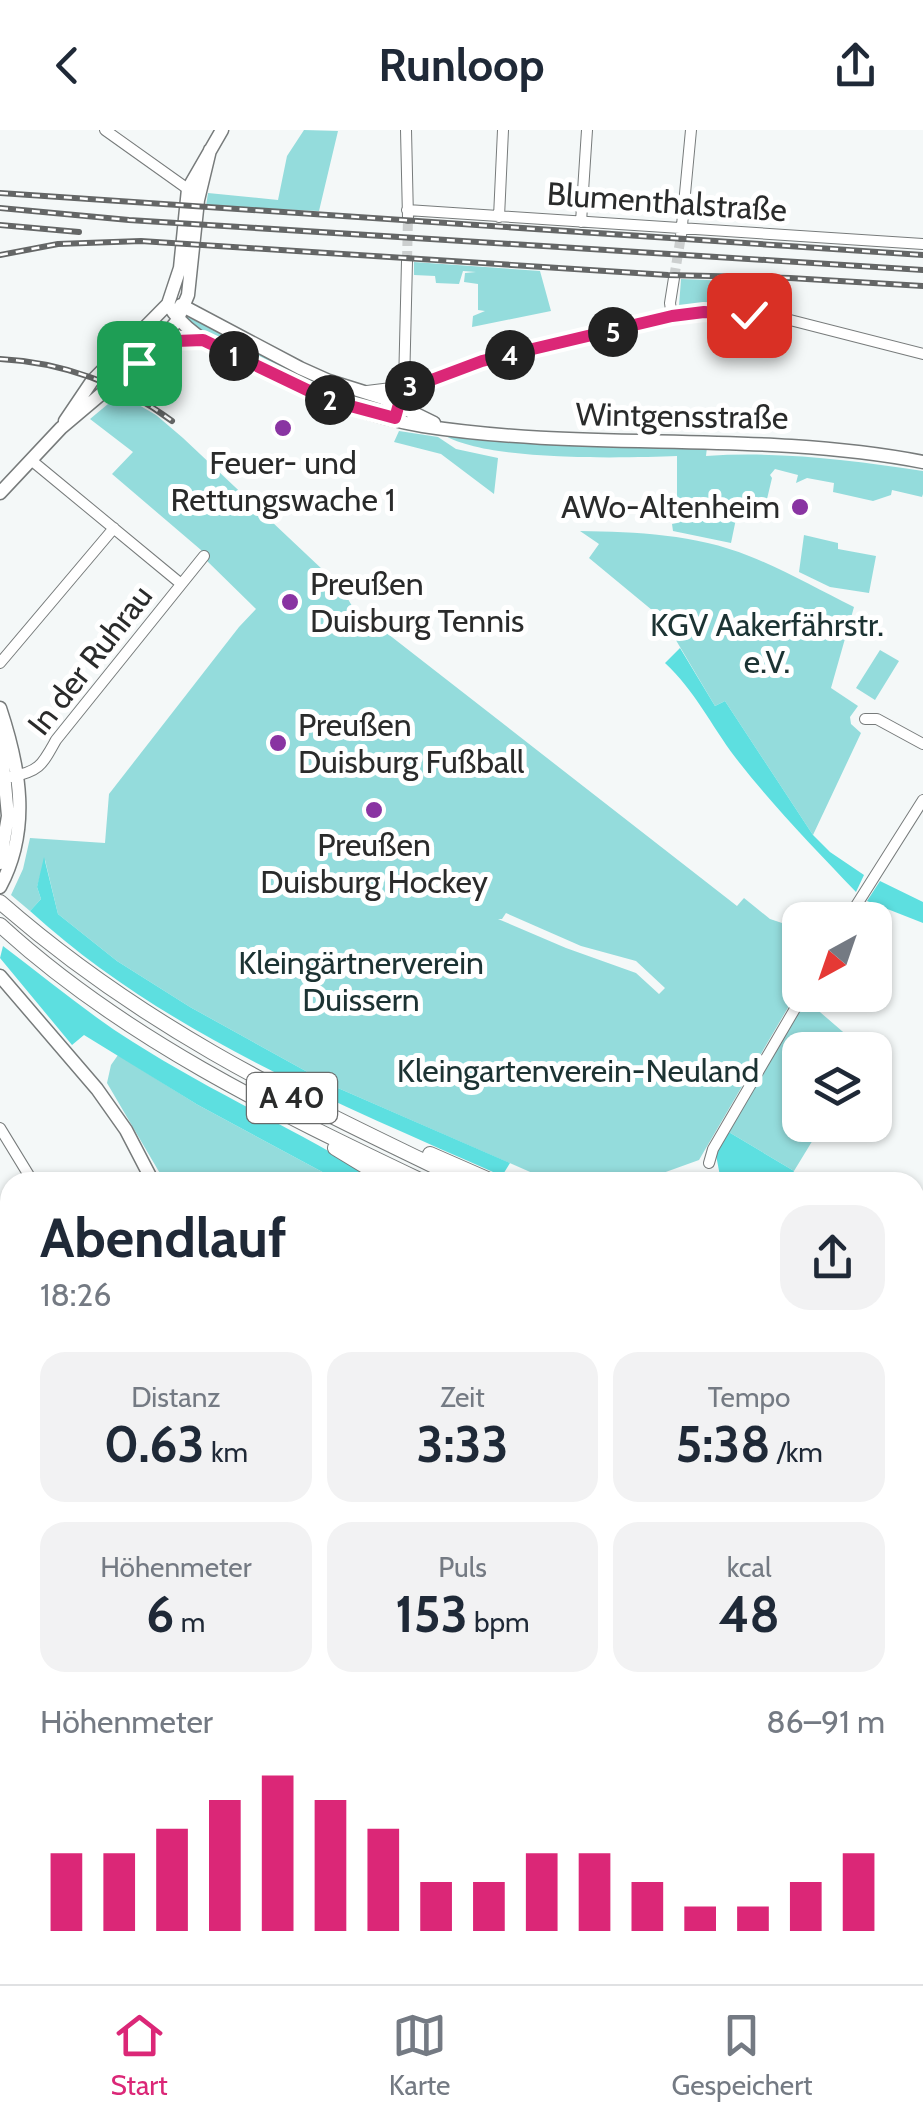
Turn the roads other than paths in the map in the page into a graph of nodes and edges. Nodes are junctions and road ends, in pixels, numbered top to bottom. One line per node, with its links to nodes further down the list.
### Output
1 (105, 130): 9 (street)
2 (222, 130): 7 (main road)
3 (406, 130): 11 (street, Blumenthalstraße)
4 (504, 130): 11 (street)
5 (587, 130): 12 (street)
6 (691, 130): 13 (street)
7 (210, 150): 8 (main road); 9 (main road)
8 (202, 183): 9 (street); 10 (main road)
9 (188, 189): 10 (street); 17 (main road)
10 (198, 200): 18 (main road)
11 (499, 216): 12 (street, Blumenthalstraße)
12 (580, 222): 13 (street, Blumenthalstraße)
13 (682, 232): 14 (street, Blumenthalstraße)
14 (923, 244)
15 (407, 261): 24 (street)
16 (674, 278): 19 (street)
17 (168, 304): 18 (main road, Wintgensstraße); 20 (main road, Wintgensstraße); 27 (main road)
18 (186, 306): 20 (main road); 25 (main road, Wintgensstraße)
19 (672, 316): 23 (street); 24 (street)
20 (177, 320): 21 (main road, Wintgensstraße); 22 (main road)
21 (203, 340): 22 (main road); 26 (main road, Wintgensstraße)
22 (151, 352): 27 (main road)
23 (923, 354)
24 (404, 386): 25 (street); 26 (street)
25 (366, 392): 26 (main road, Wintgensstraße)
26 (397, 412): 29 (main road, Wintgensstraße)
27 (61, 428): 28 (main road)
28 (32, 460): 30 (main road); 31 (street)
29 (923, 462)
30 (0, 494)
31 (114, 528): 33 (street); 34 (street)
32 (204, 556): 33 (street, In der Ruhrau)
33 (180, 583): 38 (street, In der Ruhrau)
34 (0, 663)
35 (0, 708): 38 (main road)
36 (865, 718): 37 (street)
37 (923, 744)
38 (12, 777): 40 (main road); 41 (main road)
39 (923, 800): 43 (street)
40 (0, 863)
41 (0, 887)
42 (0, 902): 51 (highway, A 40)
43 (860, 902)
44 (0, 925): 49 (highway, A 40)
45 (0, 976): 48 (main road)
46 (0, 989): 48 (main road)
47 (793, 1012): 52 (street)
48 (44, 1029): 54 (main road)
49 (306, 1126): 55 (highway); 56 (highway, A 40)
50 (0, 1128): 53 (street)
51 (392, 1146): 57 (highway, A 40); 58 (highway)
52 (709, 1163)
53 (27, 1172)
54 (148, 1172)
55 (375, 1172)
56 (403, 1172)
57 (446, 1172)
58 (471, 1172)

